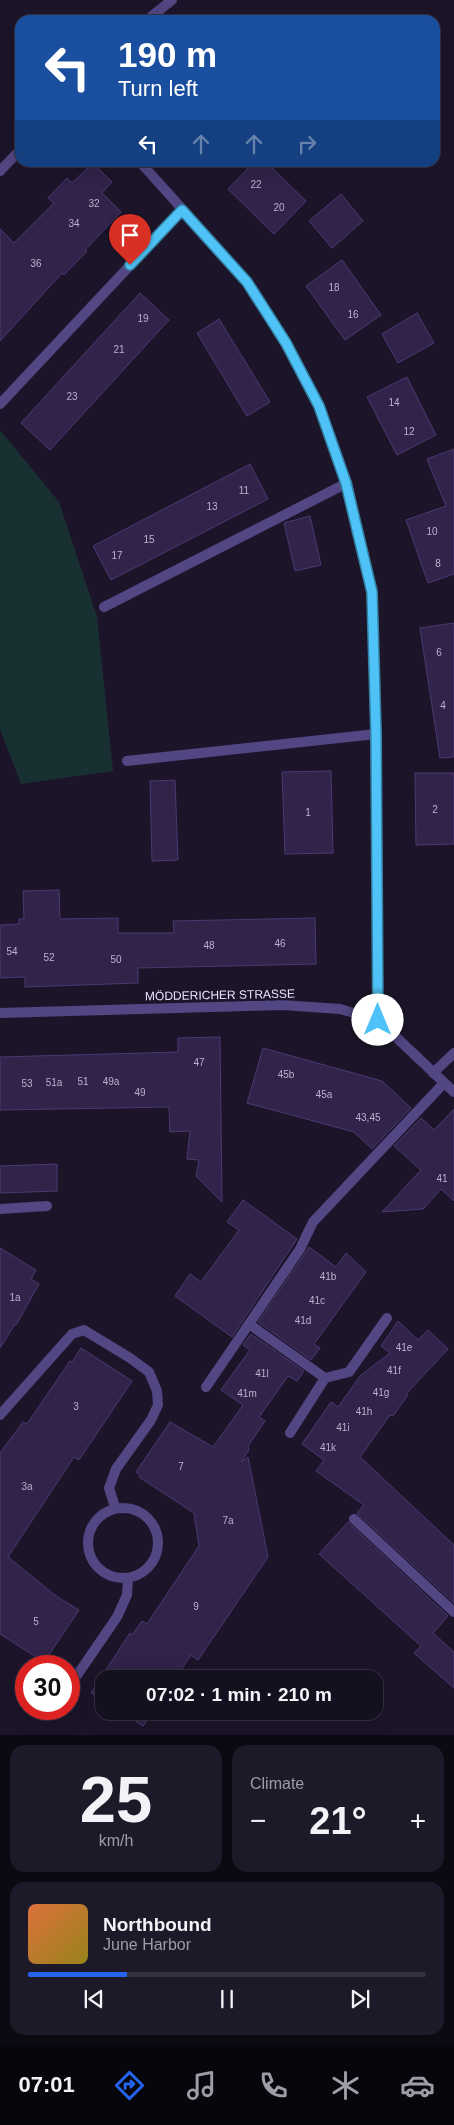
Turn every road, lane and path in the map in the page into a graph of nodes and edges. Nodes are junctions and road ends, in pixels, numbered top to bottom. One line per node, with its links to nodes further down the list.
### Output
1 (172, 0): 2 (street)
2 (153, 15)
3 (15, 155): 5 (street)
4 (144, 167): 6 (street)
5 (0, 171)
6 (182, 210): 7 (street); 8 (street)
7 (0, 404)
8 (346, 483): 9 (street); 10 (street)
9 (104, 607)
10 (376, 734): 11 (street); 13 (street)
11 (127, 761)
12 (0, 1013): 13 (street, MÖDDERICHER STRASSE)
13 (378, 1020): 15 (street, MÖDDERICHER STRASSE)
14 (454, 1053): 15 (street)
15 (433, 1073): 16 (street, MÖDDERICHER STRASSE)
16 (444, 1083): 17 (street, MÖDDERICHER STRASSE); 21 (street)
17 (454, 1092)
18 (47, 1206): 19 (street)
19 (0, 1209)
20 (387, 1318): 22 (street)
21 (249, 1324): 22 (street); 23 (street)
22 (325, 1378): 25 (street)
23 (206, 1387)
24 (0, 1415): 26 (street)
25 (290, 1433)
26 (115, 1507): 28 (street); 28 (street)
27 (354, 1519): 29 (street)
28 (128, 1578): 30 (street)
29 (454, 1612)
30 (80, 1671)

